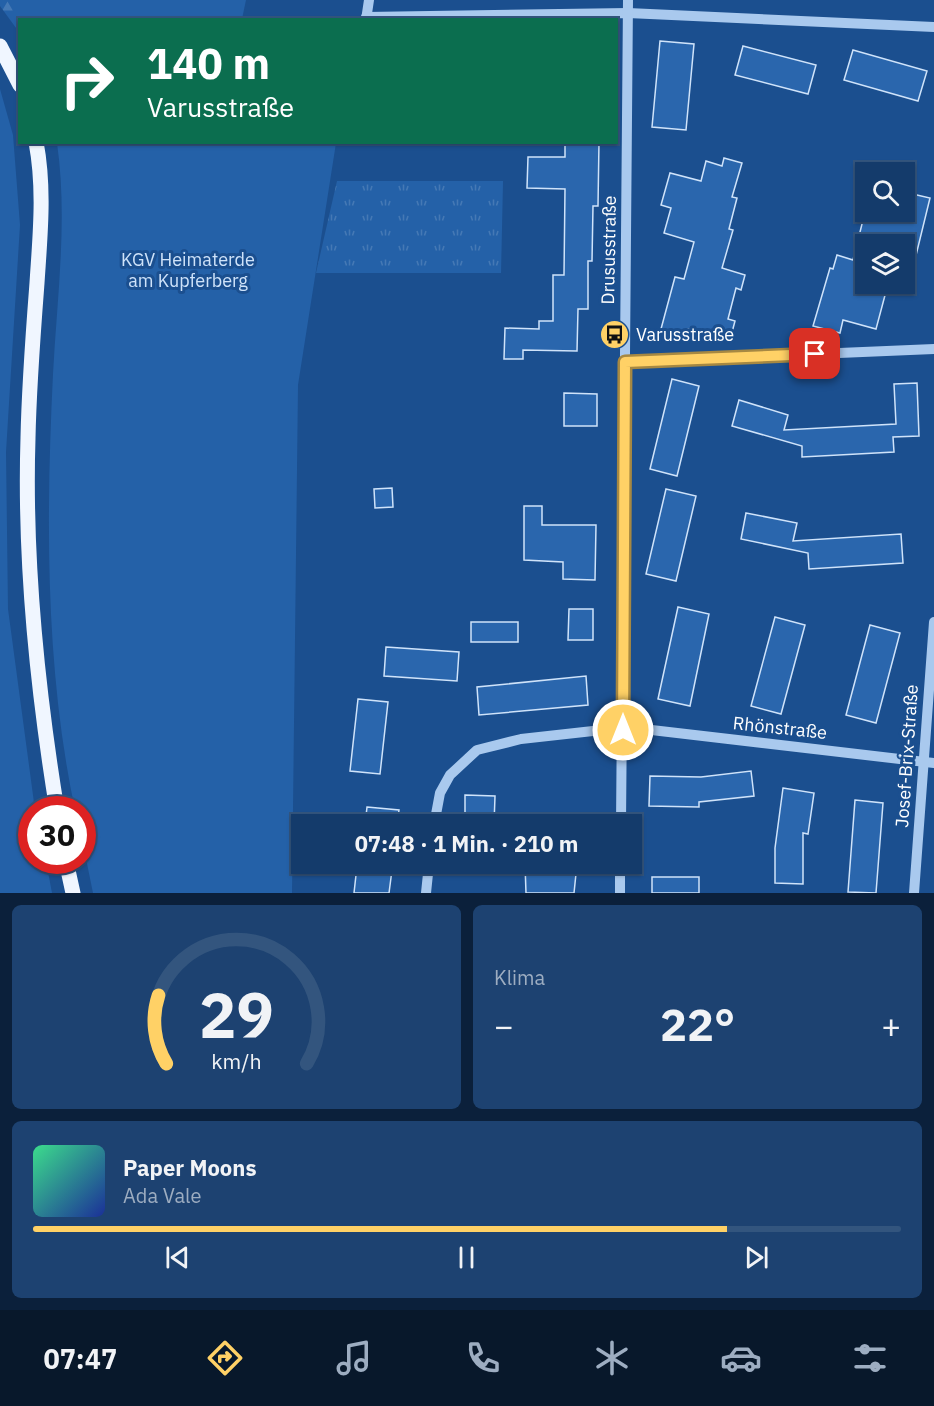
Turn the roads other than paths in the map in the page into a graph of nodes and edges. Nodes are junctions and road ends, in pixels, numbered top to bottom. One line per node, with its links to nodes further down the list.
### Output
1 (369, 0): 4 (street)
2 (628, 0): 3 (street, Drususstraße)
3 (628, 14): 4 (street); 5 (street); 10 (street, Drususstraße)
4 (366, 18)
5 (934, 27)
6 (0, 46): 7 (main road)
7 (18, 81)
8 (36, 144): 14 (main road)
9 (934, 349): 10 (street)
10 (625, 362): 12 (street, Drususstraße)
11 (934, 622): 13 (street, Josef-Brix-Straße)
12 (623, 730): 13 (street, Rhönstraße); 15 (street, Rhönstraße); 16 (street, Drususstraße)
13 (928, 763): 23 (street, Josef-Brix-Straße)
14 (55, 796)
15 (436, 814)
16 (621, 814)
17 (69, 874): 20 (main road)
18 (428, 874): 21 (street)
19 (620, 874): 22 (street)
20 (73, 893)
21 (426, 893)
22 (620, 893)
23 (914, 893)

